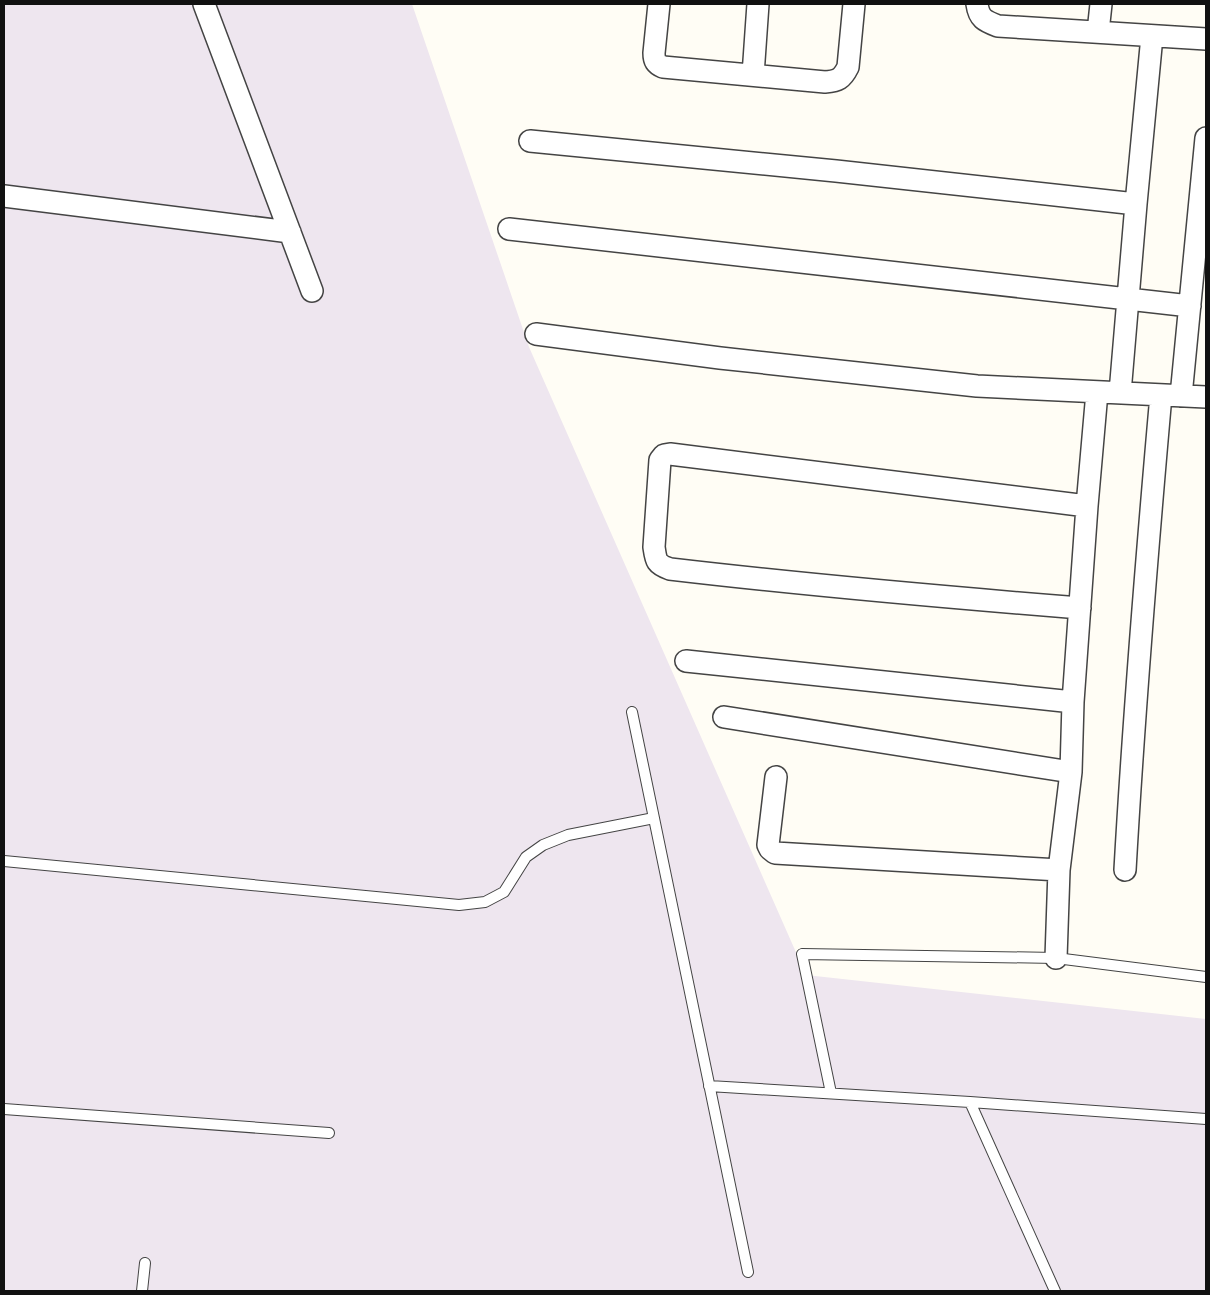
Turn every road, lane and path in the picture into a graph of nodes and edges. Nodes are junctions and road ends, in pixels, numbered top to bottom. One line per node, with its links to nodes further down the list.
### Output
1 (204, 4): 16 (street)
2 (659, 4): 10 (street)
3 (758, 4): 10 (street)
4 (854, 4): 10 (street)
5 (977, 4): 7 (street)
6 (1101, 4): 7 (street)
7 (1098, 32): 8 (street)
8 (1152, 36): 9 (street); 14 (street)
9 (1206, 39)
10 (753, 75)
11 (1206, 138): 19 (street)
12 (530, 141): 14 (street)
13 (4, 196): 16 (street)
14 (1136, 204): 18 (street)
15 (509, 229): 18 (street)
16 (290, 232): 17 (street)
17 (312, 291)
18 (1128, 300): 19 (street); 22 (street)
19 (1190, 306): 23 (street)
20 (536, 334): 21 (street)
21 (1097, 392): 22 (street); 25 (street)
22 (1120, 393): 23 (street)
23 (1171, 395): 24 (street); 36 (street)
24 (1206, 398)
25 (1087, 506): 26 (street); 26 (street)
26 (1080, 608): 28 (street)
27 (686, 661): 28 (street)
28 (1073, 702): 31 (street)
29 (632, 712): 33 (lane)
30 (724, 717): 31 (street)
31 (1071, 772): 35 (street)
32 (776, 777): 35 (street)
33 (654, 818): 34 (lane); 39 (lane)
34 (4, 861)
35 (1060, 870): 37 (street)
36 (1125, 870)
37 (1056, 958): 38 (lane); 40 (lane)
38 (1206, 977)
39 (709, 1086): 40 (lane); 46 (lane)
40 (832, 1093): 41 (lane)
41 (970, 1102): 43 (lane); 48 (lane)
42 (4, 1109): 44 (lane)
43 (1206, 1119)
44 (329, 1133)
45 (145, 1263): 47 (lane)
46 (748, 1272)
47 (142, 1291)
48 (1055, 1291)

